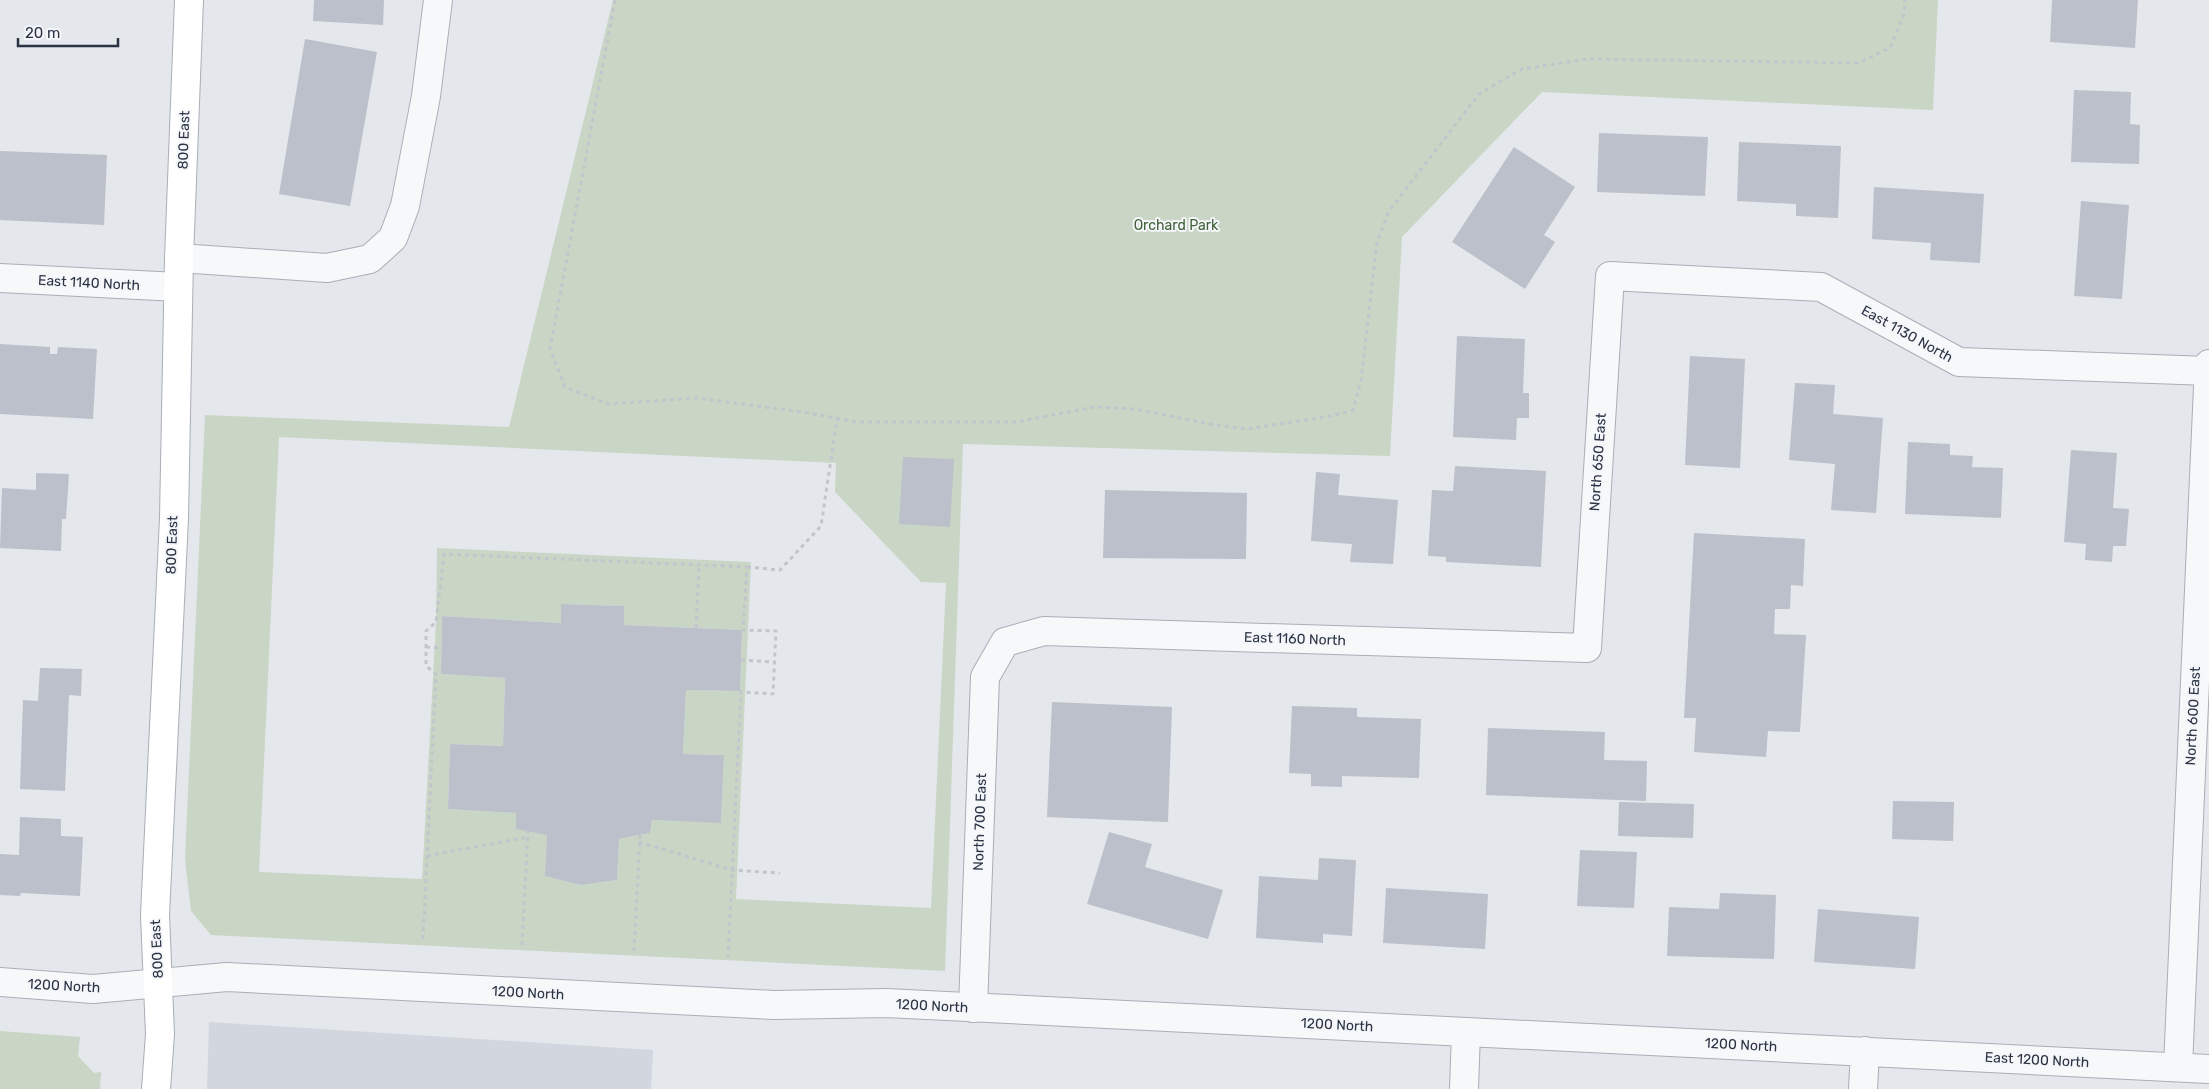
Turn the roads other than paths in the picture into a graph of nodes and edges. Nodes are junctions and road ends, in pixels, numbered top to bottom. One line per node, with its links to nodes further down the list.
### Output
1 (189, 0): 3 (main road, 800 East)
2 (438, 0): 3 (street)
3 (179, 258): 6 (main road, 800 East)
4 (1610, 276): 8 (street, East 1130 North); 10 (street, North 650 East)
5 (0, 278): 6 (street, East 1140 North)
6 (178, 287): 12 (main road, 800 East)
7 (2209, 364): 8 (street, North 600 East)
8 (2209, 371): 16 (street, North 600 East)
9 (1005, 642): 10 (street, East 1160 North); 13 (street, North 700 East)
10 (1587, 648)
11 (0, 982): 12 (street, 1200 North)
12 (159, 984): 13 (street, 1200 North); 18 (main road, 800 East)
13 (973, 1008): 14 (street, 1200 North)
14 (1466, 1032): 15 (street, 1200 North); 19 (street)
15 (1865, 1051): 16 (street, East 1200 North); 20 (street)
16 (2178, 1067): 17 (street, East 1200 North)
17 (2209, 1069)
18 (156, 1089)
19 (1464, 1089)
20 (1863, 1089)

